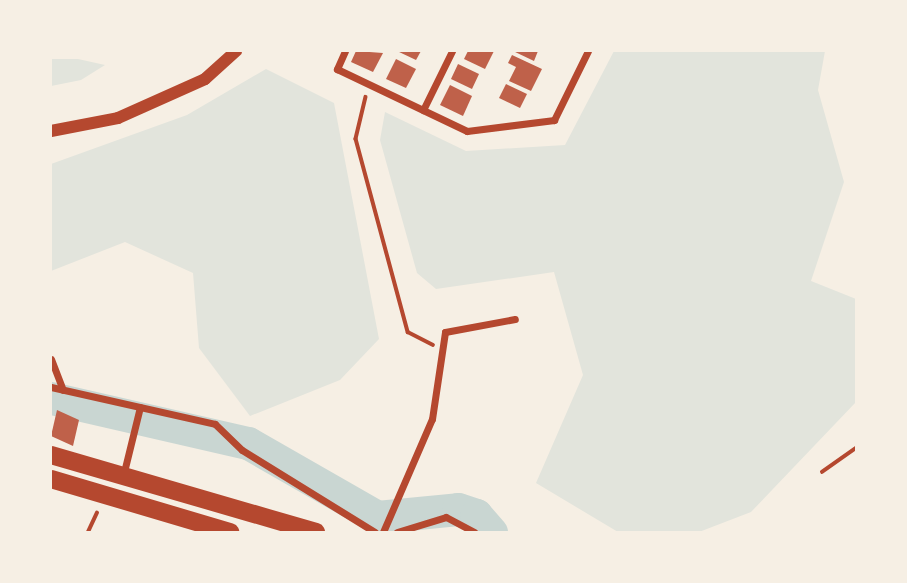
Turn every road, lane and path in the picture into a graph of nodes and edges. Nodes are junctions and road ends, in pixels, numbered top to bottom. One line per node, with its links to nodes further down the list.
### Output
1 (236, 51): 7 (street)
2 (345, 51): 5 (street)
3 (452, 51): 6 (street)
4 (588, 51): 6 (street)
5 (371, 86): 6 (street); 9 (path)
6 (424, 110)
7 (51, 131)
8 (515, 320): 9 (street)
9 (441, 349): 24 (street)
10 (51, 359): 12 (street)
11 (51, 387): 12 (street)
12 (63, 390): 13 (street)
13 (140, 407): 18 (street); 23 (street)
14 (856, 448): 16 (path)
15 (51, 455): 18 (main road)
16 (822, 471)
17 (51, 479): 21 (main road)
18 (122, 480): 22 (main road)
19 (97, 513): 20 (path)
20 (88, 532)
21 (230, 532)
22 (316, 532)
23 (375, 532)
24 (383, 532)
25 (397, 532): 26 (street)
26 (474, 532)

